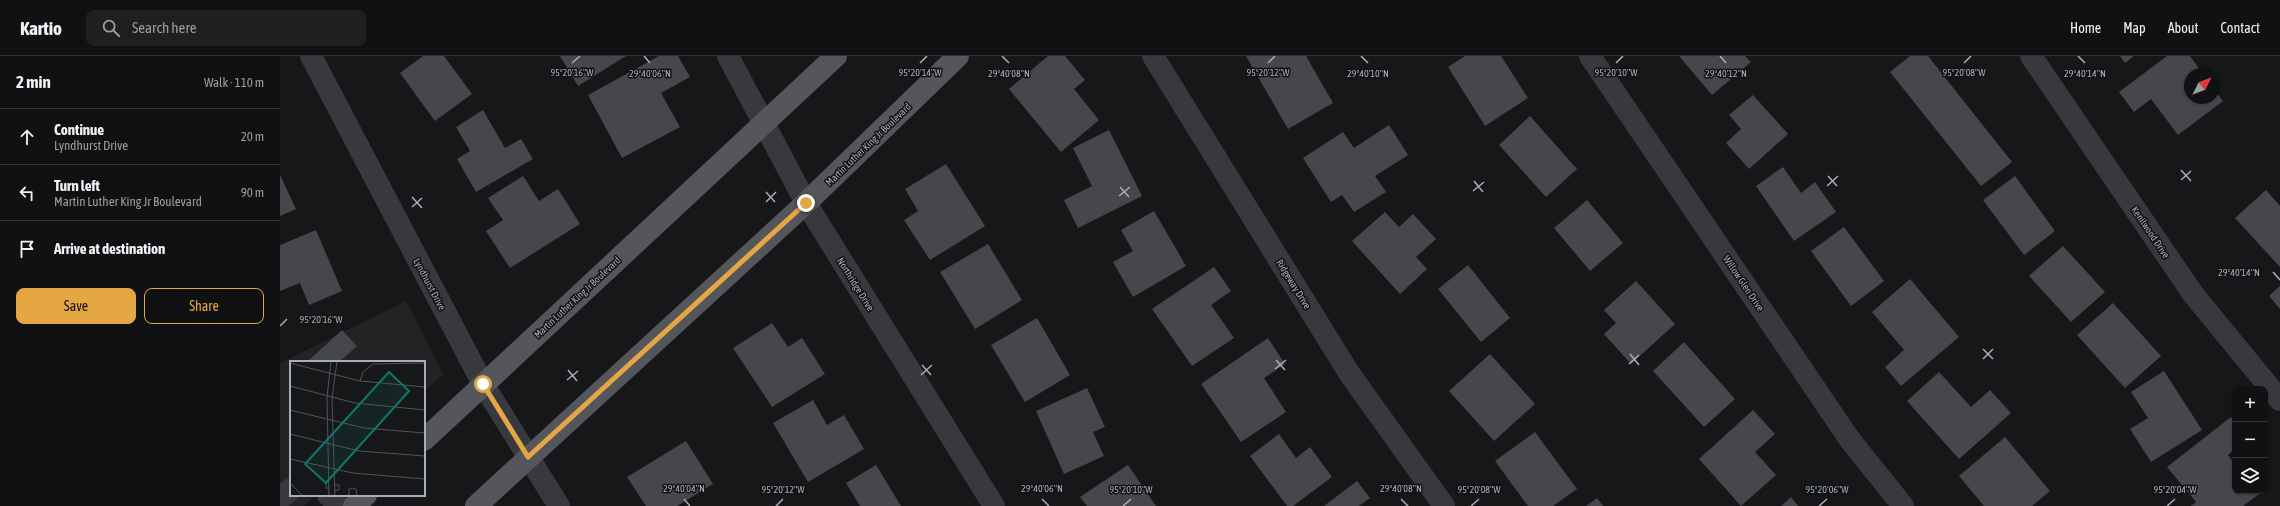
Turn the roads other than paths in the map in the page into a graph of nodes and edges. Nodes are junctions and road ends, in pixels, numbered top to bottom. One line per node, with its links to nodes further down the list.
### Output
1 (311, 56): 10 (street, Lyndhurst Drive)
2 (728, 56): 8 (street, Northridge Drive)
3 (836, 56): 8 (main road, Martin Luther King Jr Boulevard)
4 (958, 56): 9 (main road, Martin Luther King Jr Boulevard)
5 (1153, 56): 23 (street, Ridgeway Drive)
6 (1590, 56): 24 (street, Willow Glen Drive)
7 (2031, 56): 11 (street, Kenilwood Drive)
8 (764, 124): 9 (street, Northridge Drive); 10 (main road, Martin Luther King Jr Boulevard)
9 (806, 203): 13 (main road, Martin Luther King Jr Boulevard); 22 (street, Northridge Drive)
10 (483, 384): 12 (main road, Martin Luther King Jr Boulevard); 13 (street, Lyndhurst Drive)
11 (2280, 400)
12 (425, 439)
13 (528, 457): 20 (main road, Martin Luther King Jr Boulevard); 21 (street, Lyndhurst Drive)
14 (290, 491): 17 (street)
15 (329, 496): 18 (street)
16 (365, 496): 19 (main road)
17 (280, 499)
18 (338, 506)
19 (354, 506)
20 (476, 506)
21 (559, 506)
22 (994, 506)
23 (1444, 506)
24 (1902, 506)

